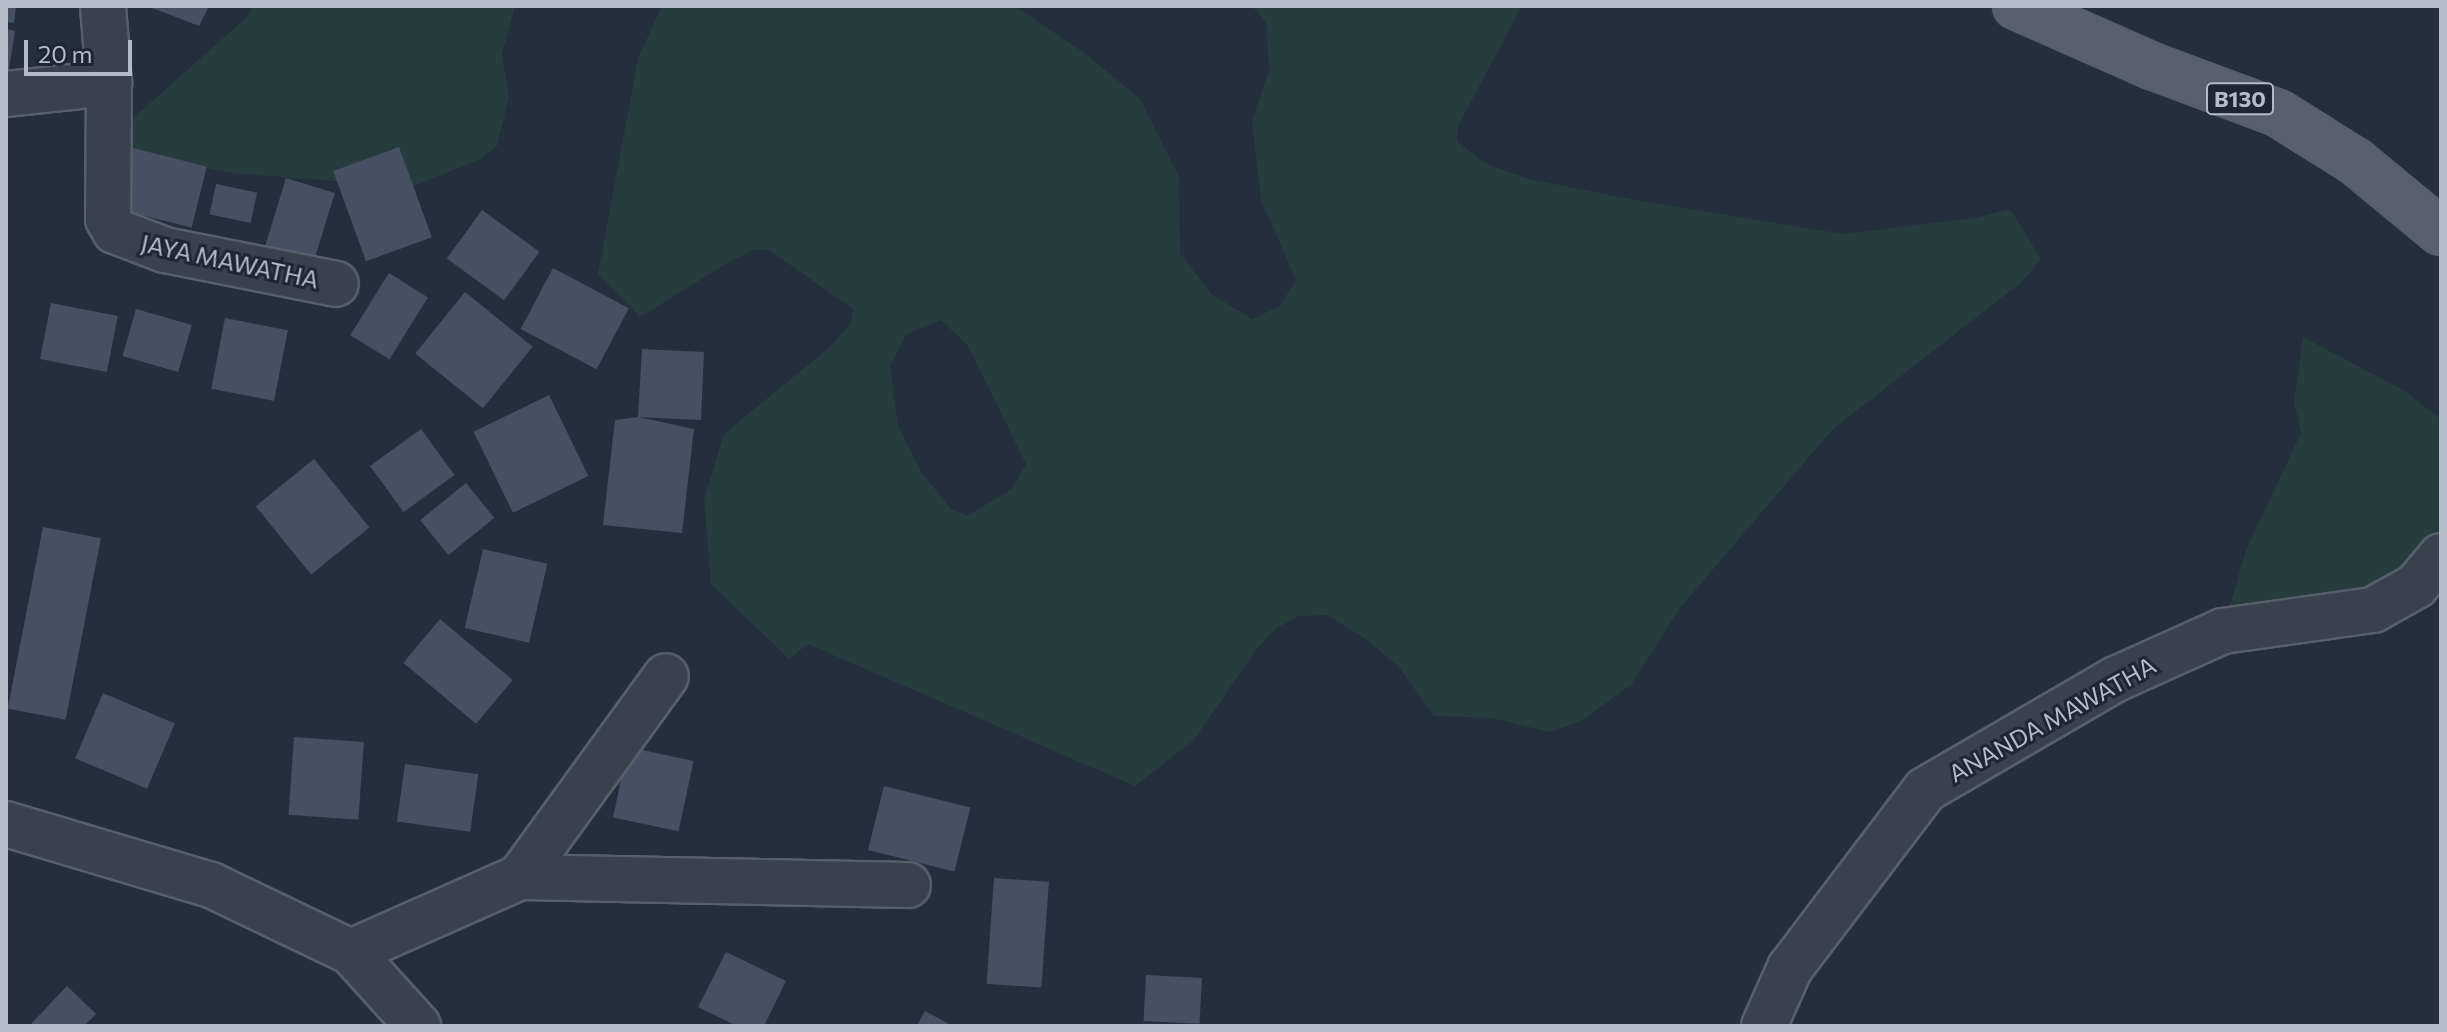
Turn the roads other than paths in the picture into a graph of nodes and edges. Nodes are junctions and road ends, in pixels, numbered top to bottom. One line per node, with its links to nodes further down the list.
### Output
1 (103, 6): 3 (street, JAYA MAWATHA)
2 (2016, 6): 5 (main road, B130)
3 (109, 83): 4 (street); 6 (street, JAYA MAWATHA)
4 (6, 94)
5 (2441, 232)
6 (336, 284)
7 (2441, 556): 14 (street, ANANDA MAWATHA)
8 (666, 676): 10 (street)
9 (6, 824): 12 (street)
10 (520, 877): 11 (street); 12 (street)
11 (908, 885)
12 (351, 952): 13 (street)
13 (418, 1026)
14 (1764, 1026)

